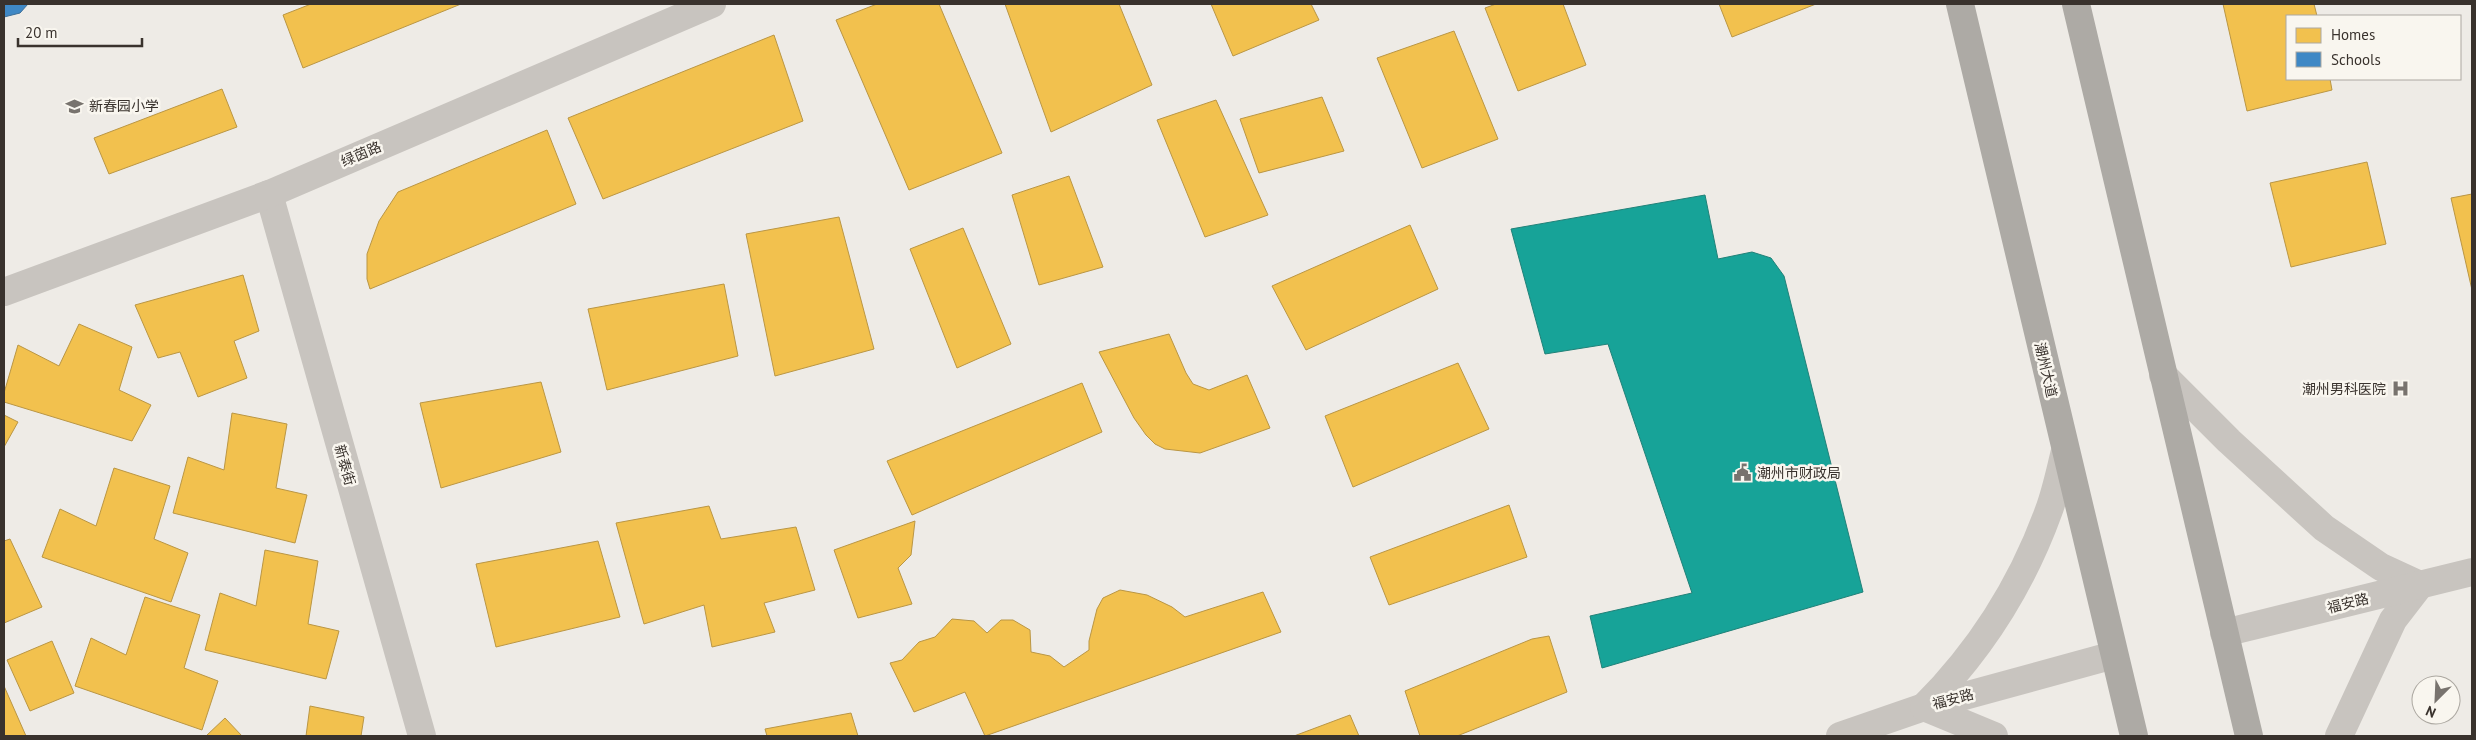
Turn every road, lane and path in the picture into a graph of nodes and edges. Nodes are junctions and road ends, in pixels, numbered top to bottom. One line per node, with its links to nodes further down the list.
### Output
1 (712, 4): 4 (street, 绿茵路)
2 (1960, 4): 7 (highway, 潮州大道)
3 (2076, 4): 6 (highway)
4 (269, 194): 5 (street, 绿茵路); 13 (street, 新泰街)
5 (4, 292)
6 (2163, 375): 9 (street); 10 (highway)
7 (2065, 452): 11 (highway, 潮州大道); 12 (street)
8 (2472, 572): 9 (street, 福安路)
9 (2420, 585): 10 (street, 福安路); 18 (street)
10 (2224, 633): 17 (highway)
11 (2114, 656): 12 (street, 福安路); 16 (highway, 潮州大道)
12 (1924, 707): 14 (street, 福安路); 15 (street)
13 (422, 736)
14 (1840, 736)
15 (1994, 736)
16 (2134, 736)
17 (2249, 736)
18 (2339, 736)

